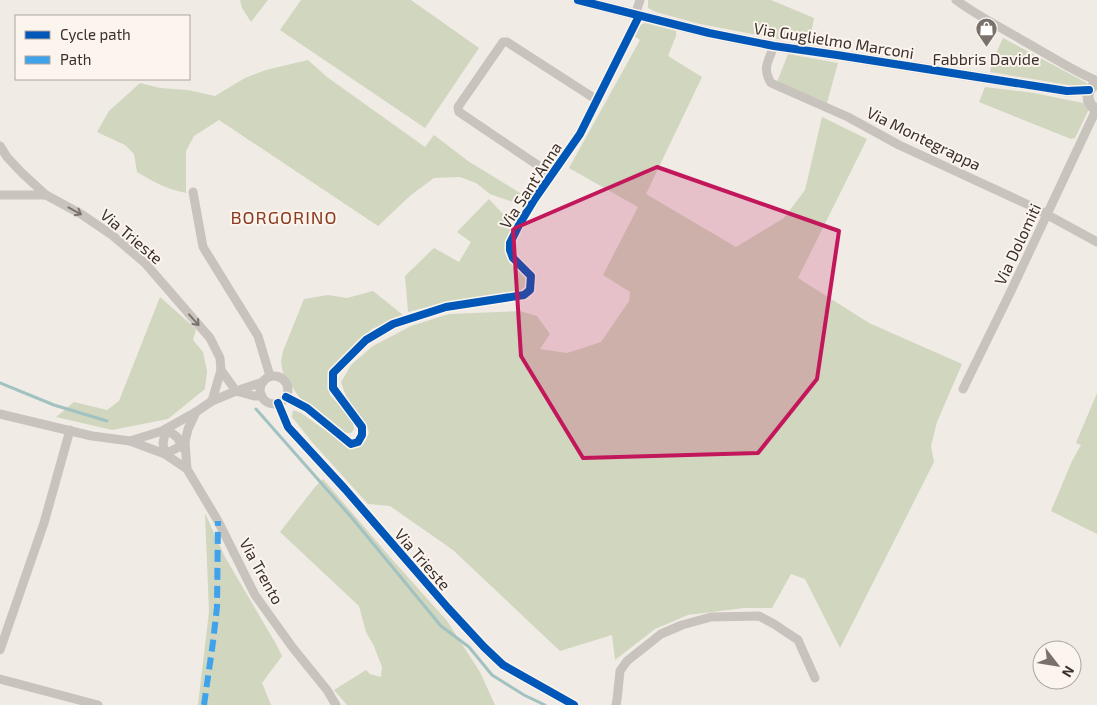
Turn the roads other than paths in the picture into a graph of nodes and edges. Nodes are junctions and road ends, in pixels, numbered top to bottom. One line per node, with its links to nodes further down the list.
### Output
1 (578, 0): 4 (street, Via Guglielmo Marconi)
2 (640, 0): 4 (street, Via Sant'Anna)
3 (956, 0): 6 (street)
4 (637, 16): 5 (street, Via Guglielmo Marconi); 8 (street, Via Sant'Anna)
5 (774, 46): 7 (street, Via Guglielmo Marconi); 15 (street, Via Montegrappa)
6 (1094, 85): 7 (street, Via Guglielmo Marconi); 9 (street)
7 (1067, 91): 9 (street, Via Guglielmo Marconi)
8 (597, 100): 11 (street, Via Sant'Anna); 11 (street)
9 (1094, 108): 15 (street, Via Dolomiti)
10 (0, 146): 14 (street, Via Trieste)
11 (551, 176): 22 (street, Via Sant'Anna)
12 (193, 192): 18 (street)
13 (0, 195): 14 (street)
14 (46, 195): 17 (street, Via Trieste, one-way to 17)
15 (1047, 215): 16 (street, Via Montegrappa); 19 (street, Via Dolomiti)
16 (1097, 242)
17 (221, 370): 20 (street, Via Trieste); 23 (street)
18 (266, 379): 20 (street); 21 (street); 22 (street)
19 (963, 389)
20 (236, 391): 21 (street); 23 (street, Via Trento)
21 (262, 396): 22 (street)
22 (282, 400): 37 (street, Via Trieste)
23 (212, 401): 24 (street, Via Trento)
24 (196, 412): 26 (street, Via Trento); 29 (street, Via Trento)
25 (0, 414): 27 (street, Via Trento)
26 (166, 429): 28 (street, Via Trento); 29 (street); 30 (street)
27 (70, 430): 28 (street, Via Trento); 32 (street)
28 (130, 441): 30 (street, Via Trento)
29 (184, 446): 30 (street); 31 (street, Via Trento)
30 (165, 454): 31 (street, Via Trento)
31 (187, 470): 36 (street, Via Trento)
32 (0, 650)
33 (815, 678): 38 (street)
34 (0, 679): 35 (street)
35 (98, 705)
36 (336, 705)
37 (574, 705)
38 (616, 705)

